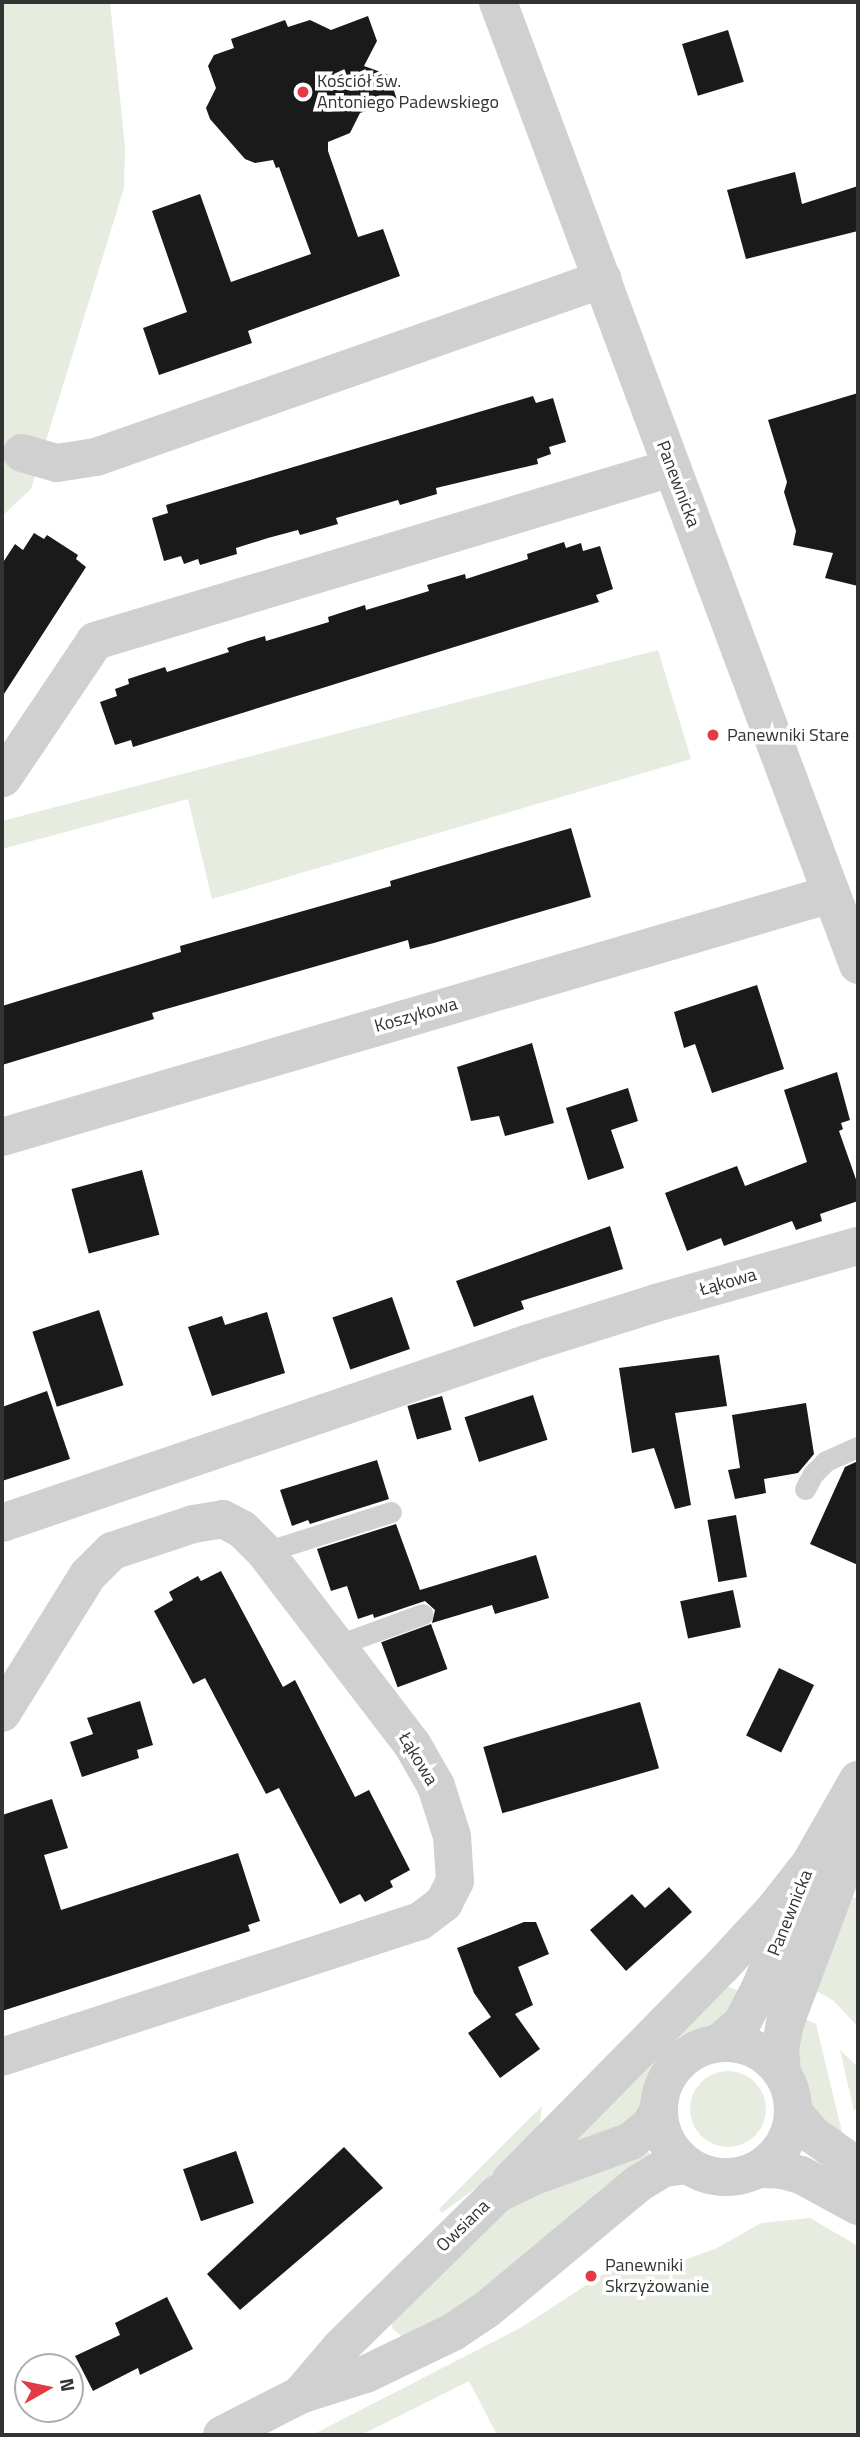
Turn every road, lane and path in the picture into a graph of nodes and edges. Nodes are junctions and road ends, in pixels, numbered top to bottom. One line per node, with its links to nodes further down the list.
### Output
1 (498, 2): 2 (street, Panewnicka)
2 (603, 279): 3 (street); 4 (street, Panewnicka)
3 (22, 453)
4 (671, 468): 5 (street); 6 (street, Panewnicka)
5 (3, 778)
6 (831, 894): 7 (street, Panewnicka); 8 (street, Koszykowa)
7 (858, 965)
8 (2, 1137)
9 (858, 1246): 13 (street, Łąkowa)
10 (858, 1447): 11 (lane)
11 (805, 1489)
12 (391, 1511): 14 (lane)
13 (2, 1522)
14 (265, 1552): 16 (street, Łąkowa); 17 (street, Łąkowa)
15 (422, 1614): 16 (lane)
16 (338, 1645): 22 (street, Łąkowa)
17 (2, 1713)
18 (858, 1780): 20 (street, Panewnicka)
19 (858, 1833): 23 (street, Panewnicka)
20 (810, 1864): 21 (street, Panewnicka); 29 (street)
21 (720, 2042): 23 (street); 24 (street)
22 (2, 2057)
23 (782, 2071): 25 (street)
24 (659, 2109): 26 (street); 29 (street, Owsiana)
25 (794, 2113): 27 (street); 28 (street)
26 (687, 2165): 28 (street); 32 (street, Owsiana)
27 (858, 2167)
28 (760, 2169): 30 (street)
29 (497, 2194): 31 (street, Owsiana)
30 (858, 2206)
31 (382, 2307): 32 (street); 33 (street, Owsiana)
32 (406, 2356): 33 (street, Owsiana)
33 (300, 2395): 34 (street, Owsiana)
34 (222, 2435)

